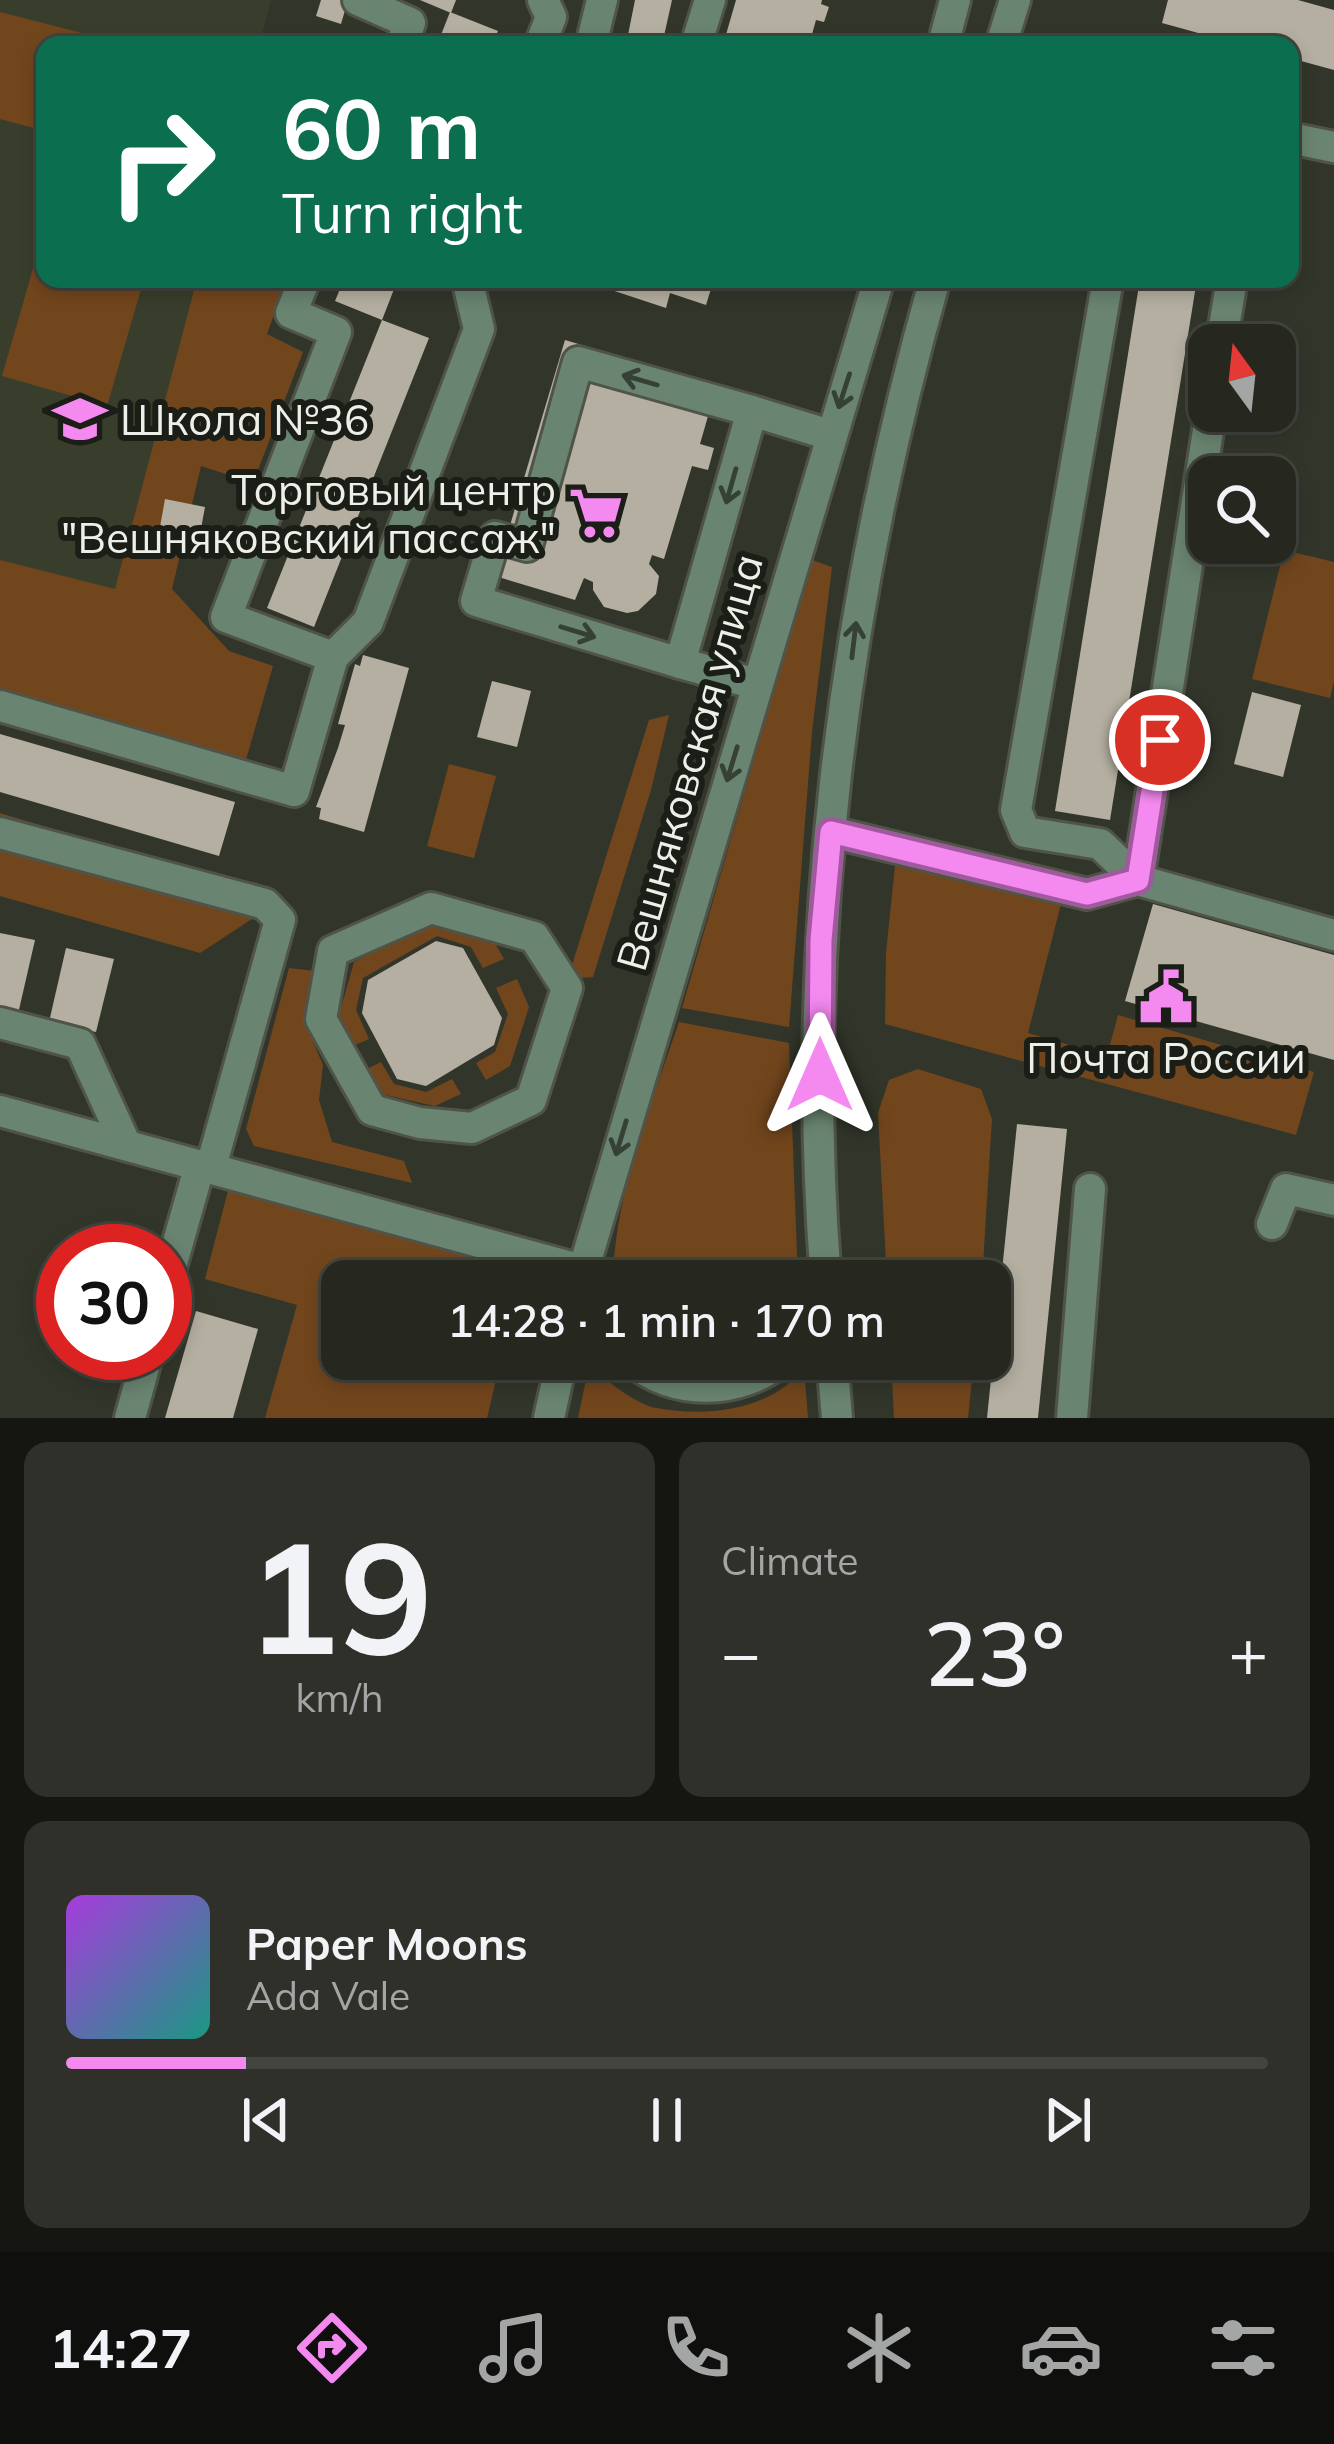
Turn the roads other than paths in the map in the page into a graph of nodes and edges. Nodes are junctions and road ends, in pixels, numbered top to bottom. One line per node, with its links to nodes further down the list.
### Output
1 (358, 0): 7 (street)
2 (543, 0): 8 (street)
3 (602, 0): 9 (street)
4 (710, 0): 10 (street)
5 (955, 0): 11 (street)
6 (1015, 0): 12 (street)
7 (405, 36)
8 (542, 36)
9 (592, 36)
10 (699, 36)
11 (945, 36)
12 (1003, 36)
13 (1299, 140): 14 (street)
14 (1334, 147)
15 (301, 288): 25 (street)
16 (469, 288): 25 (street)
17 (876, 288): 24 (street, Вешняковская улица, one-way to 24)
18 (932, 288): 29 (street, one-way to 18)
19 (1106, 288): 31 (street)
20 (1230, 288): 21 (street)
21 (1224, 324)
22 (752, 411): 24 (street); 26 (street, one-way to 26); 26 (street, one-way to 26)
23 (1208, 432): 31 (street)
24 (830, 435): 27 (street, Вешняковская улица)
25 (333, 657): 28 (street)
26 (680, 663): 27 (street)
27 (756, 684): 43 (street, Вешняковская улица, one-way to 43)
28 (0, 706)
29 (831, 832): 31 (street); 44 (street)
30 (0, 833): 37 (street)
31 (1138, 880): 32 (street)
32 (1334, 935)
33 (0, 1023): 36 (street)
34 (0, 1111): 36 (street)
35 (472, 1128): 35 (street)
36 (126, 1145): 37 (street)
37 (206, 1166): 40 (street); 42 (street)
38 (1090, 1189): 53 (street)
39 (1334, 1200): 41 (street)
40 (187, 1224)
41 (1272, 1224)
42 (524, 1260)
43 (587, 1260)
44 (825, 1260)
45 (141, 1380): 50 (street)
46 (557, 1380): 51 (street)
47 (667, 1380): 48 (street)
48 (743, 1380)
49 (834, 1380): 52 (street)
50 (130, 1418)
51 (549, 1418)
52 (837, 1418)
53 (1072, 1418)

